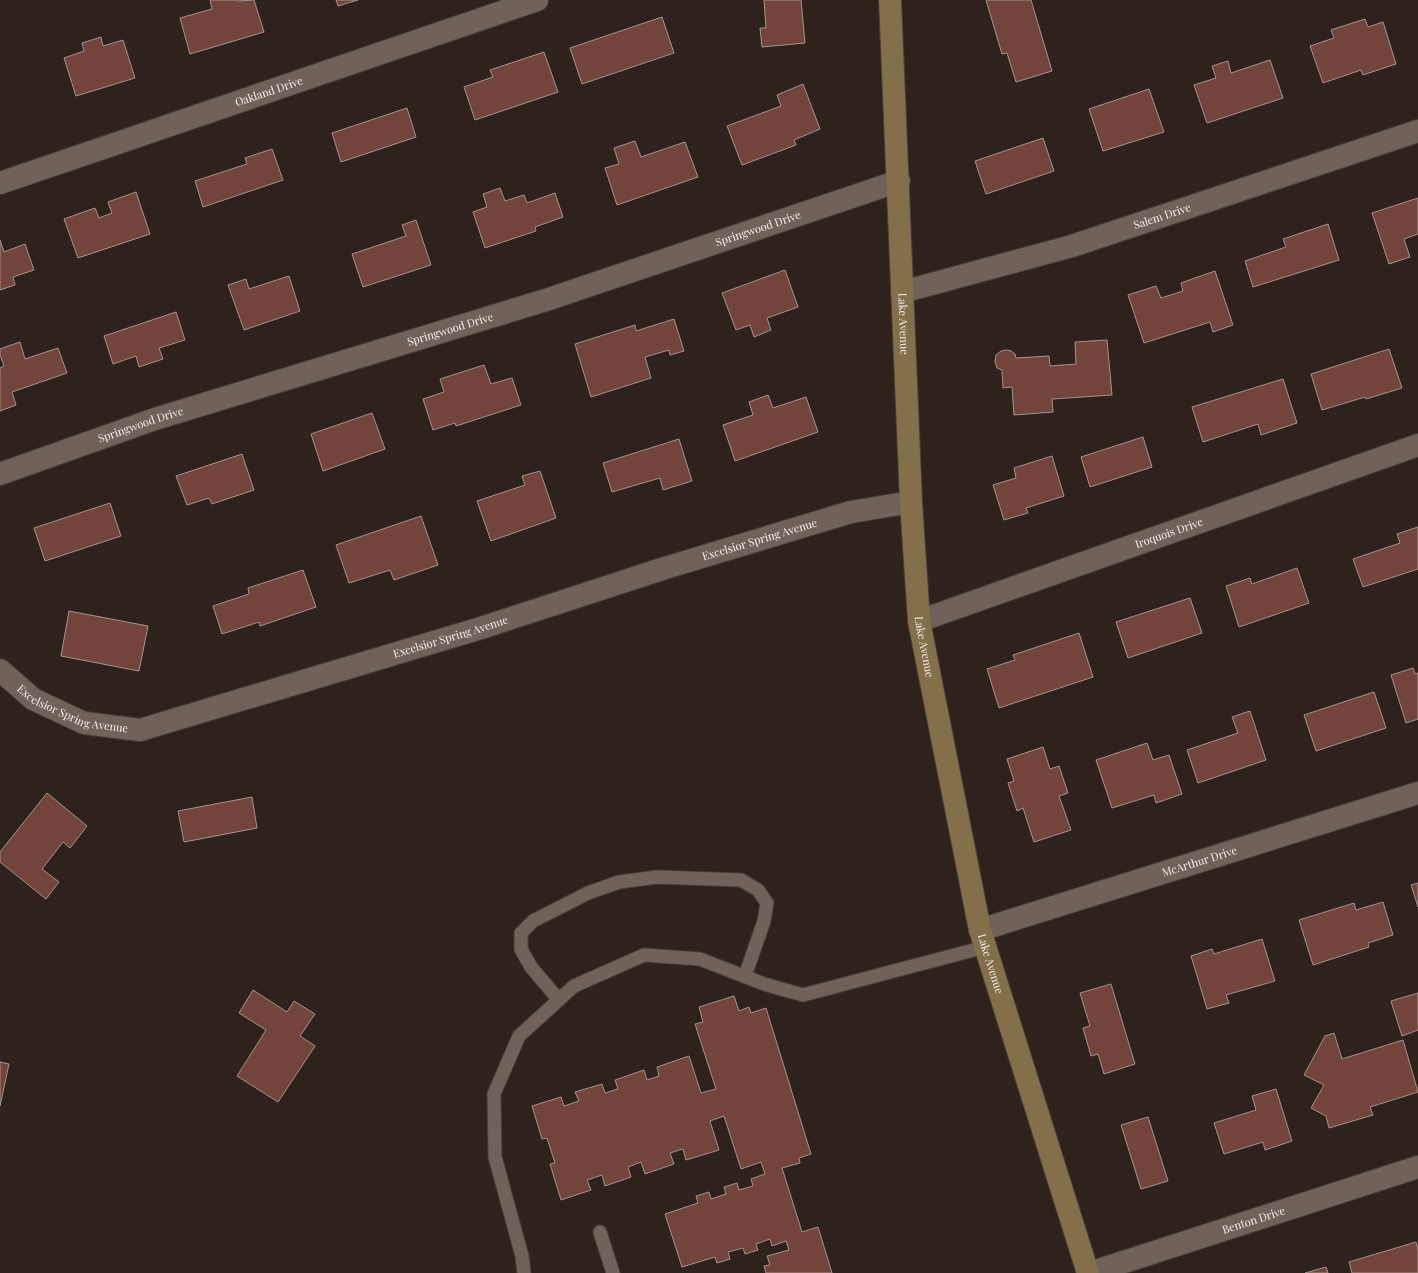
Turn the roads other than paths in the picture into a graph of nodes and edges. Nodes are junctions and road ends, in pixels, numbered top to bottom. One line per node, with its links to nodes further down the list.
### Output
1 (537, 0): 5 (street, Oakland Drive)
2 (890, 0): 4 (main road, Lake Avenue)
3 (1418, 131): 6 (street, Salem Drive)
4 (899, 181): 6 (main road, Lake Avenue); 8 (street, Springwood Drive)
5 (0, 183)
6 (902, 292): 9 (main road, Lake Avenue)
7 (1418, 445): 10 (street, Iroquois Drive)
8 (0, 474)
9 (911, 502): 10 (main road, Lake Avenue); 11 (street, Excelsior Spring Avenue)
10 (919, 621): 13 (main road, Lake Avenue)
11 (0, 670)
12 (1418, 793): 13 (street, McArthur Drive)
13 (983, 938): 14 (lane); 20 (main road, Lake Avenue)
14 (745, 976): 15 (lane); 15 (lane)
15 (559, 1000): 18 (lane)
16 (1418, 1167): 20 (street, Benton Drive)
17 (600, 1232): 19 (lane)
18 (524, 1273)
19 (613, 1273)
20 (1089, 1273)

